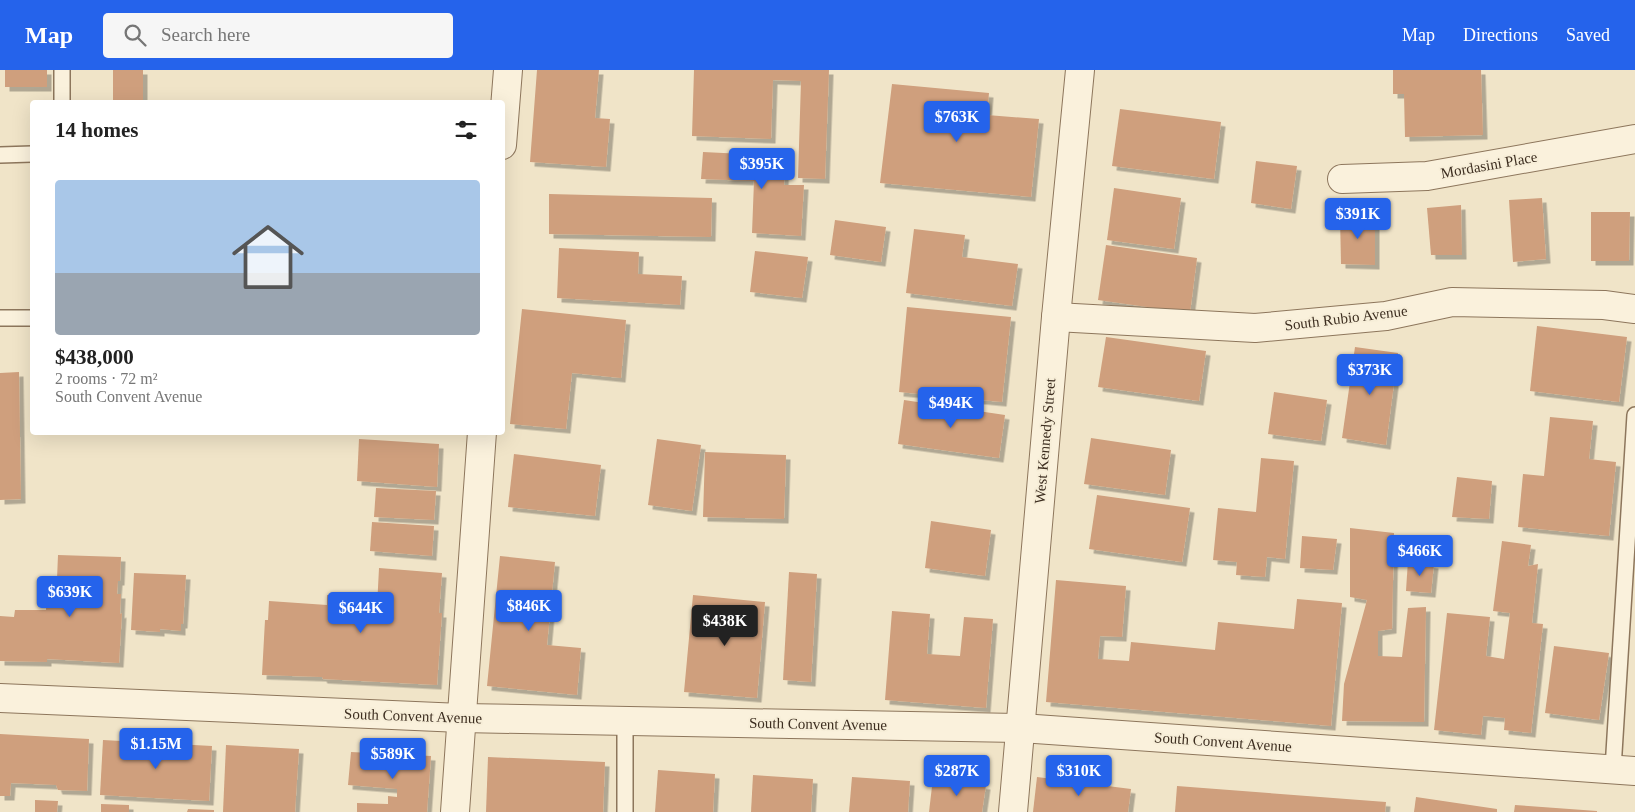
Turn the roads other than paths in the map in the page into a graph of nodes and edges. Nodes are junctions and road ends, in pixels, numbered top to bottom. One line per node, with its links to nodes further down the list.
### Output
1 (62, 70): 4 (lane)
2 (508, 70): 5 (street)
3 (1080, 70): 11 (street, West Kennedy Street)
4 (62, 100)
5 (505, 108)
6 (1635, 139): 9 (street, Mordasini Place)
7 (0, 154): 8 (lane)
8 (30, 154)
9 (1342, 179)
10 (1635, 310): 11 (street, South Rubio Avenue)
11 (1056, 317): 19 (street, West Kennedy Street)
12 (0, 318): 13 (lane)
13 (30, 318)
14 (1635, 415): 20 (lane)
15 (482, 435): 17 (street)
16 (0, 698): 17 (street, South Convent Avenue)
17 (462, 718): 18 (street, South Convent Avenue); 21 (street)
18 (625, 721): 19 (street, South Convent Avenue); 22 (lane)
19 (1021, 728): 20 (street, South Convent Avenue); 23 (street, West Kennedy Street)
20 (1624, 770)
21 (455, 812)
22 (625, 812)
23 (1012, 812)

